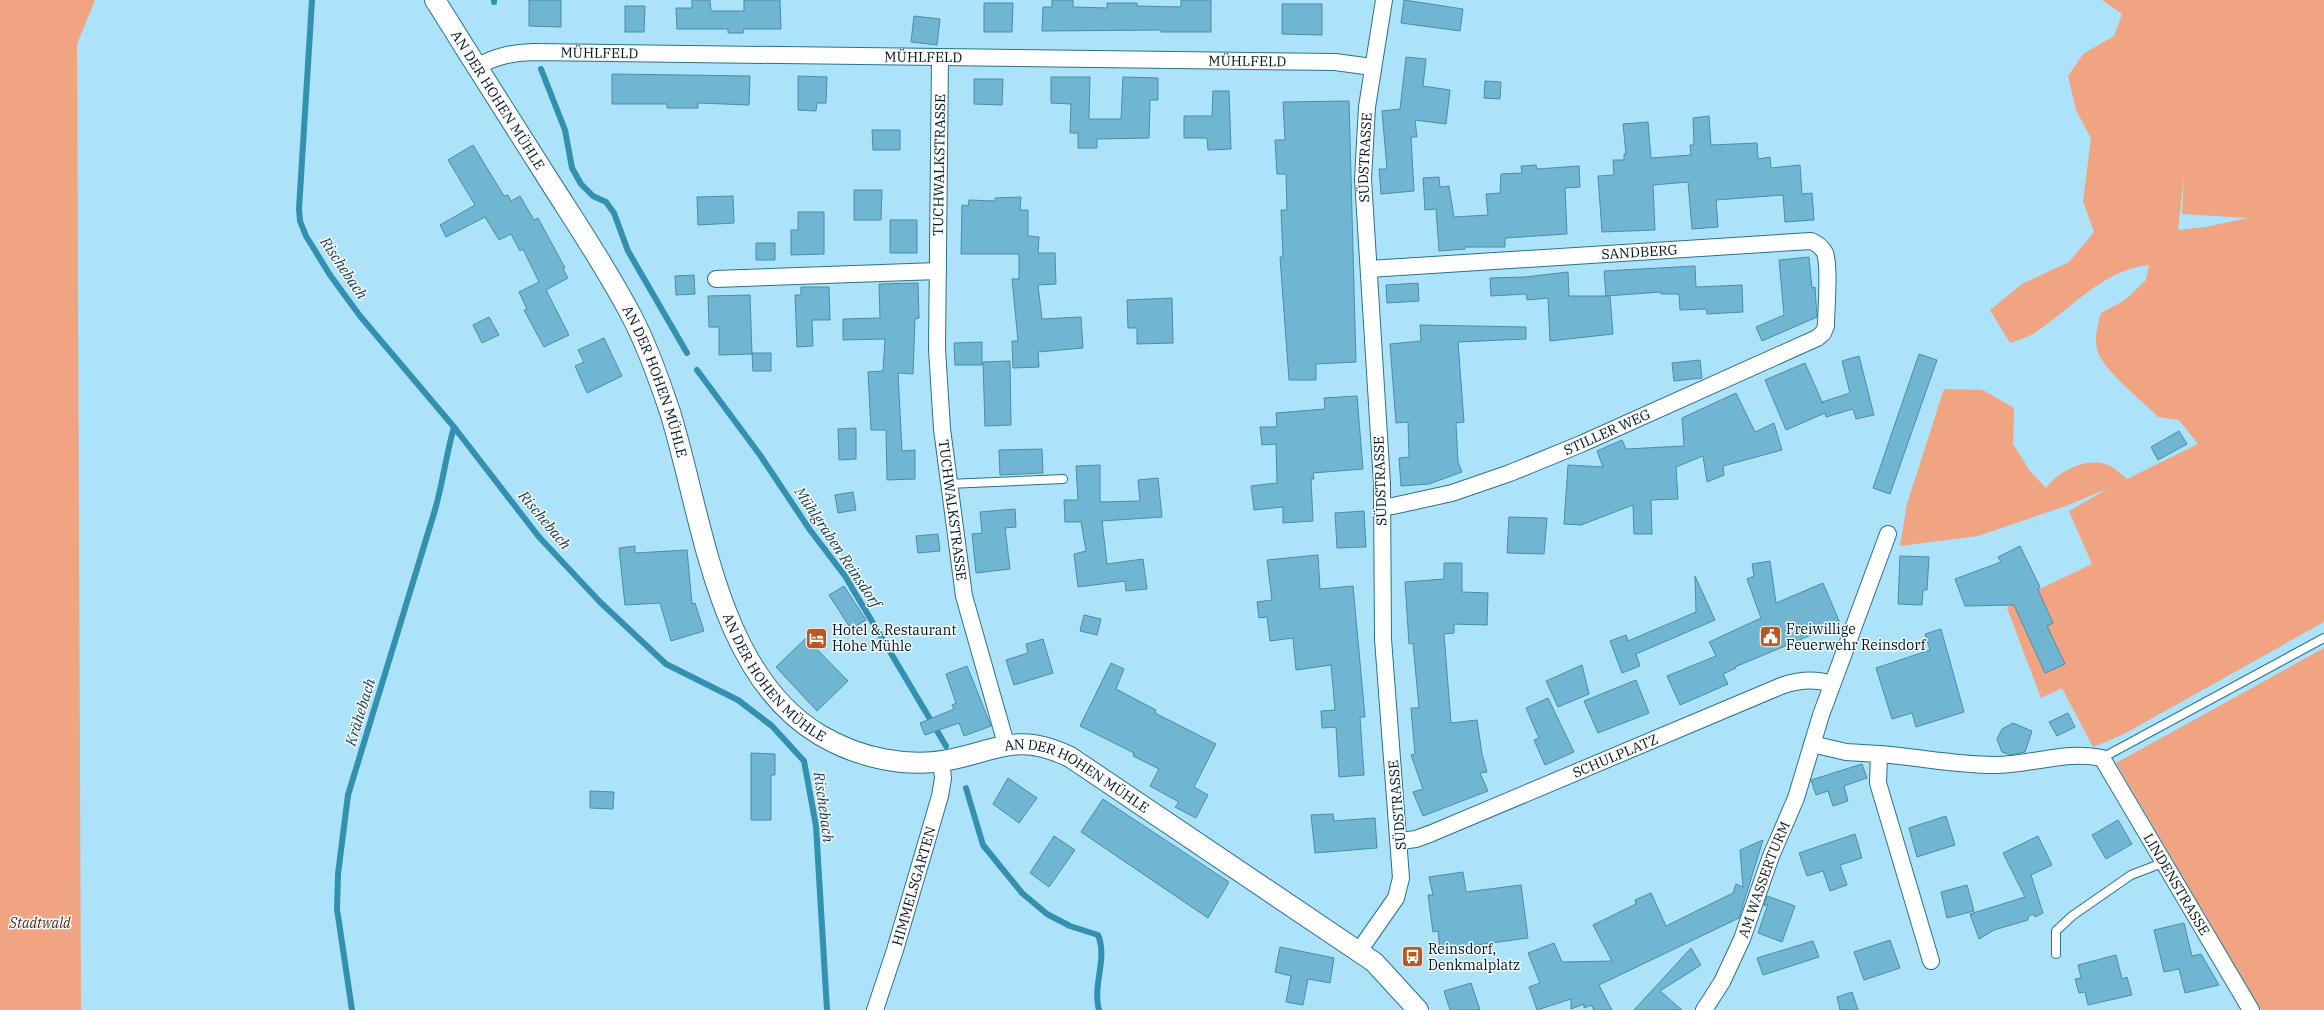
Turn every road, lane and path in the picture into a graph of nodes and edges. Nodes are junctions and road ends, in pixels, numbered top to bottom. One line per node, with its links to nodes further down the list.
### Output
1 (435, 0): 4 (street, AN DER HOHEN MÜHLE)
2 (1384, 0): 5 (street, SÜDSTRASSE)
3 (940, 58): 4 (street, MÜHLFELD); 5 (street, MÜHLFELD); 7 (street, TUCHWALKSTRASSE)
4 (477, 67): 20 (street, AN DER HOHEN MÜHLE)
5 (1372, 67): 6 (street, SÜDSTRASSE)
6 (1369, 269): 9 (street, SANDBERG); 12 (street, SÜDSTRASSE)
7 (938, 271): 8 (street); 11 (street, TUCHWALKSTRASSE)
8 (716, 279)
9 (1822, 333): 12 (street, STILLER WEG)
10 (1063, 479): 11 (lane)
11 (948, 484): 16 (street, TUCHWALKSTRASSE)
12 (1382, 507): 21 (street, SÜDSTRASSE)
13 (1888, 534): 15 (street, AM WASSERTURM)
14 (2324, 638): 19 (lane)
15 (1832, 684): 17 (street, AM WASSERTURM); 21 (street, SCHULPLATZ)
16 (1006, 744): 20 (street, AN DER HOHEN MÜHLE); 23 (street, AN DER HOHEN MÜHLE)
17 (1812, 744): 18 (street); 28 (street, AM WASSERTURM)
18 (1879, 754): 19 (street); 25 (street)
19 (2102, 758): 22 (street, LINDENSTRASSE)
20 (941, 761): 26 (street, HIMMELSGARTEN)
21 (1400, 841): 23 (street, SÜDSTRASSE)
22 (2165, 862): 24 (lane); 29 (street, LINDENSTRASSE)
23 (1359, 951): 27 (street, AN DER HOHEN MÜHLE)
24 (2056, 954)
25 (1931, 961)
26 (875, 1010)
27 (1418, 1010)
28 (1704, 1010)
29 (2251, 1010)

